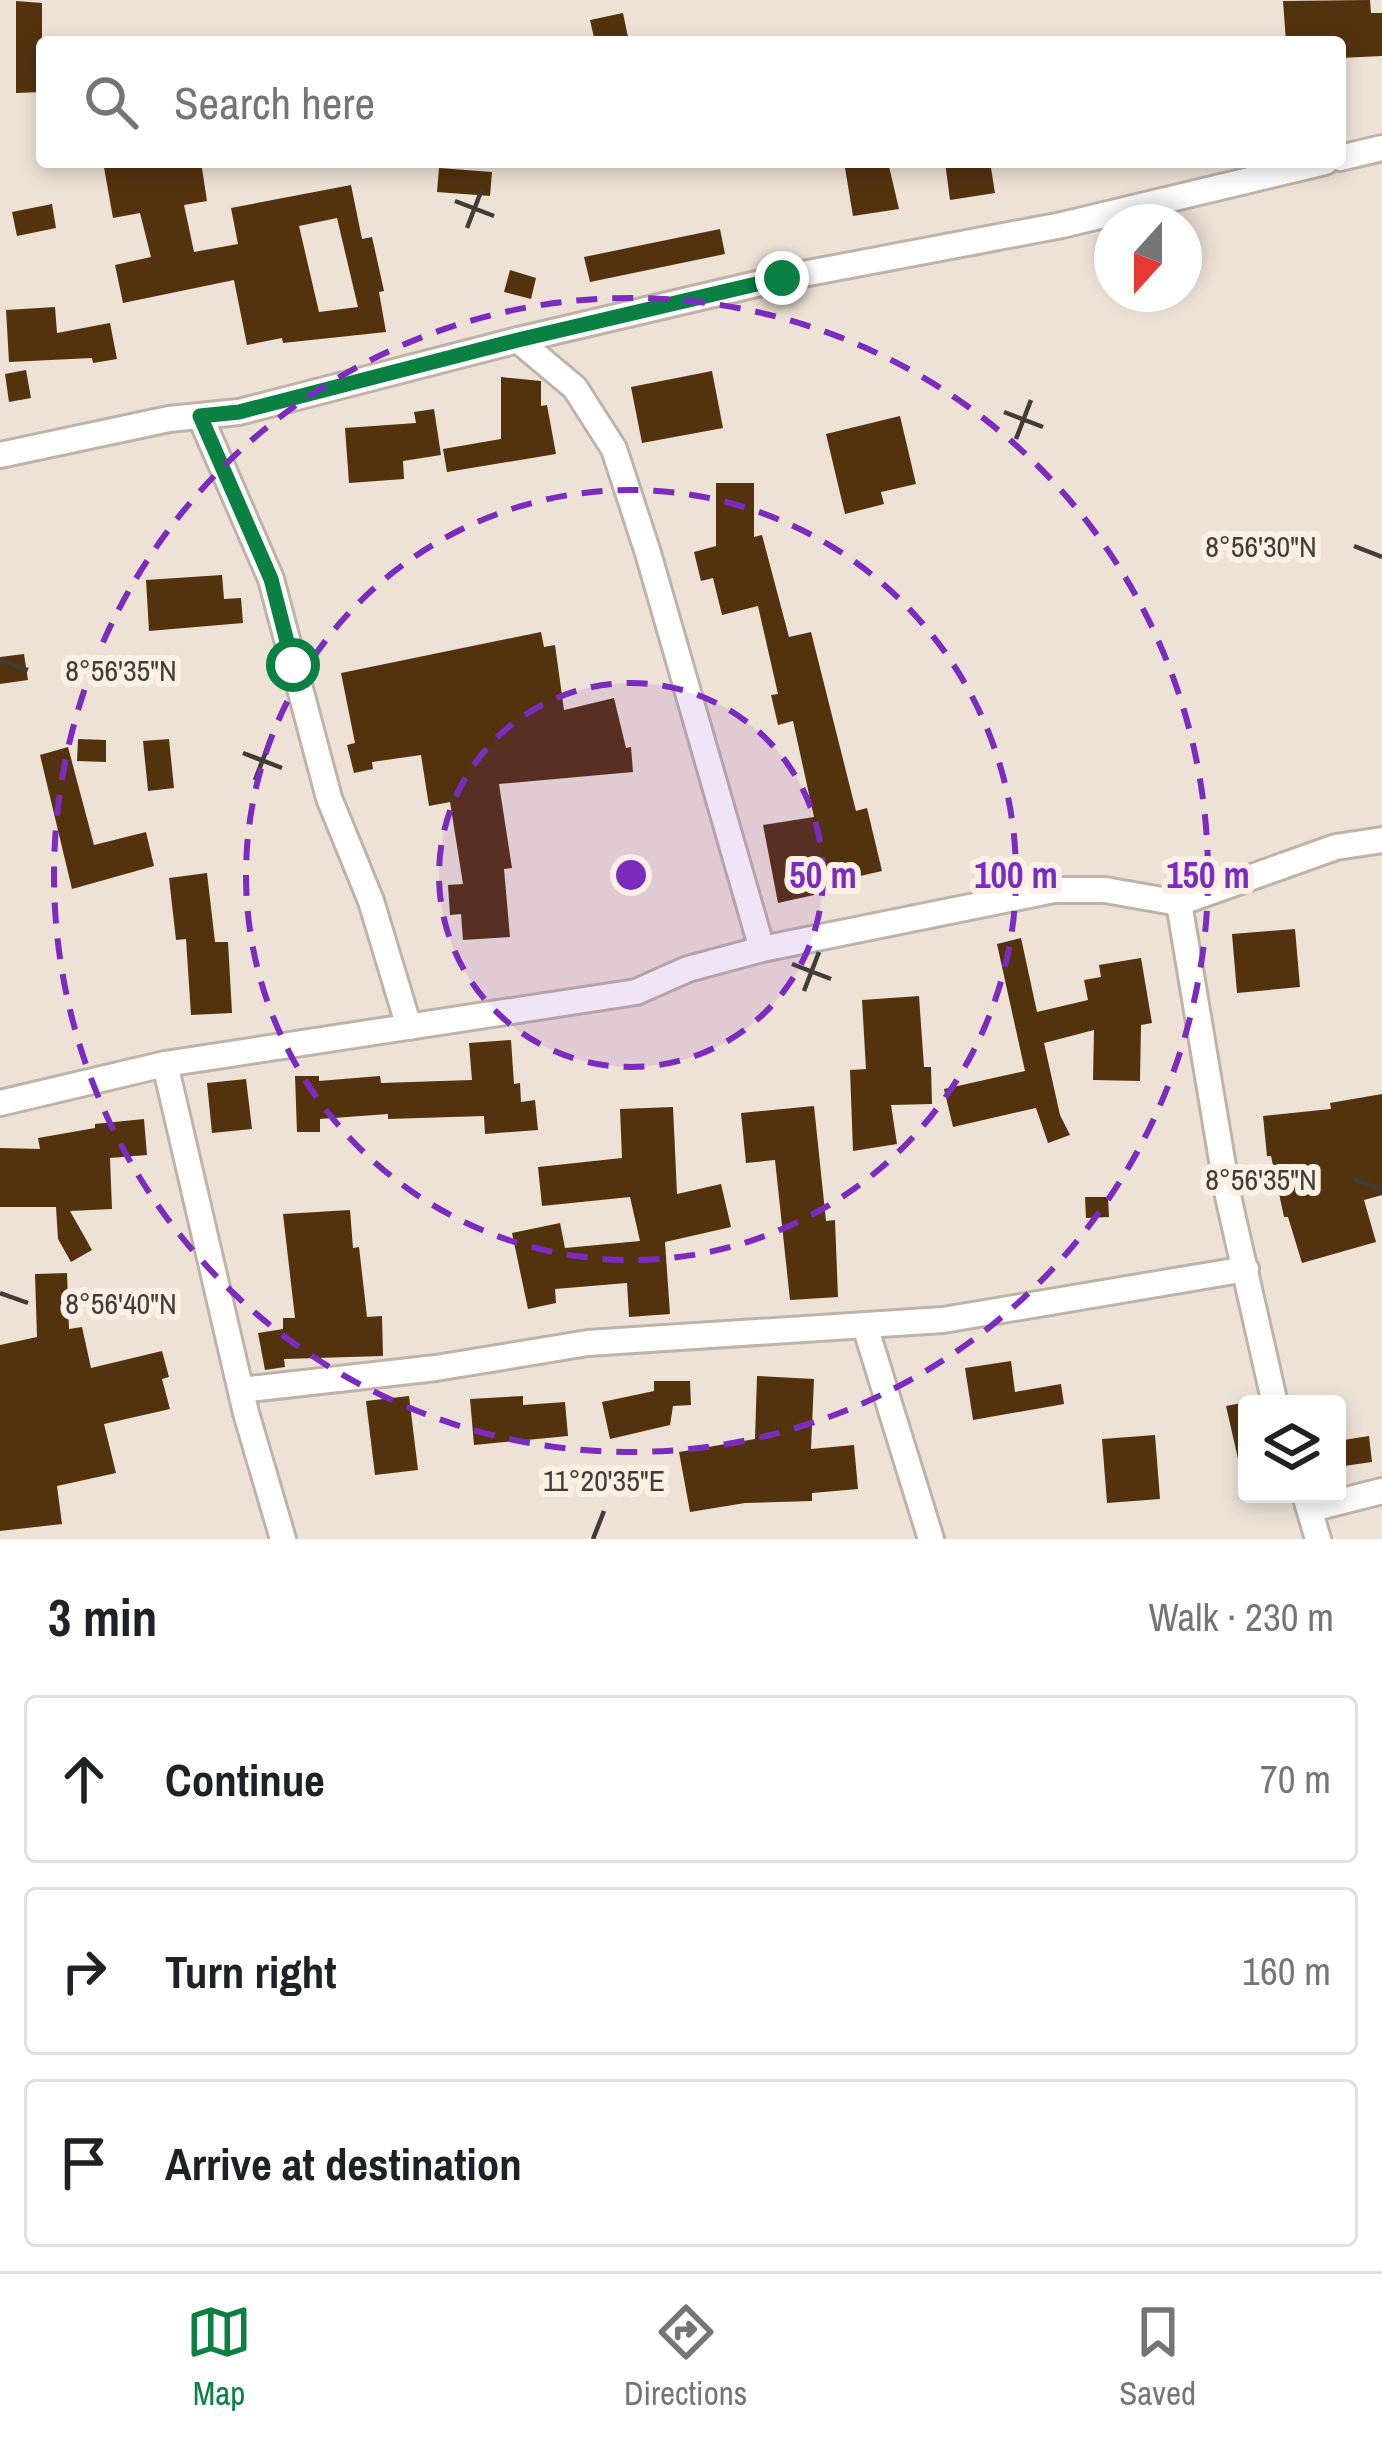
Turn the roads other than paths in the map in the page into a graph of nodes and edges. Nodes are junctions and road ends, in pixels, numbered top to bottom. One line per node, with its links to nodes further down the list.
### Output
1 (1382, 148): 2 (street)
2 (1346, 157)
3 (1300, 168): 4 (street)
4 (518, 340): 5 (street); 9 (street)
5 (200, 416): 6 (street); 10 (street)
6 (0, 455)
7 (1382, 840): 8 (street)
8 (1179, 903): 9 (street); 13 (street)
9 (762, 950): 10 (street)
10 (409, 1027): 11 (street)
11 (165, 1064): 12 (street); 15 (street)
12 (0, 1103)
13 (1246, 1269): 14 (street); 16 (street)
14 (865, 1326): 15 (street); 21 (street)
15 (241, 1390): 20 (street)
16 (1273, 1395)
17 (1382, 1491): 18 (street)
18 (1346, 1496)
19 (1308, 1503): 22 (street)
20 (283, 1539)
21 (931, 1539)
22 (1318, 1539)

